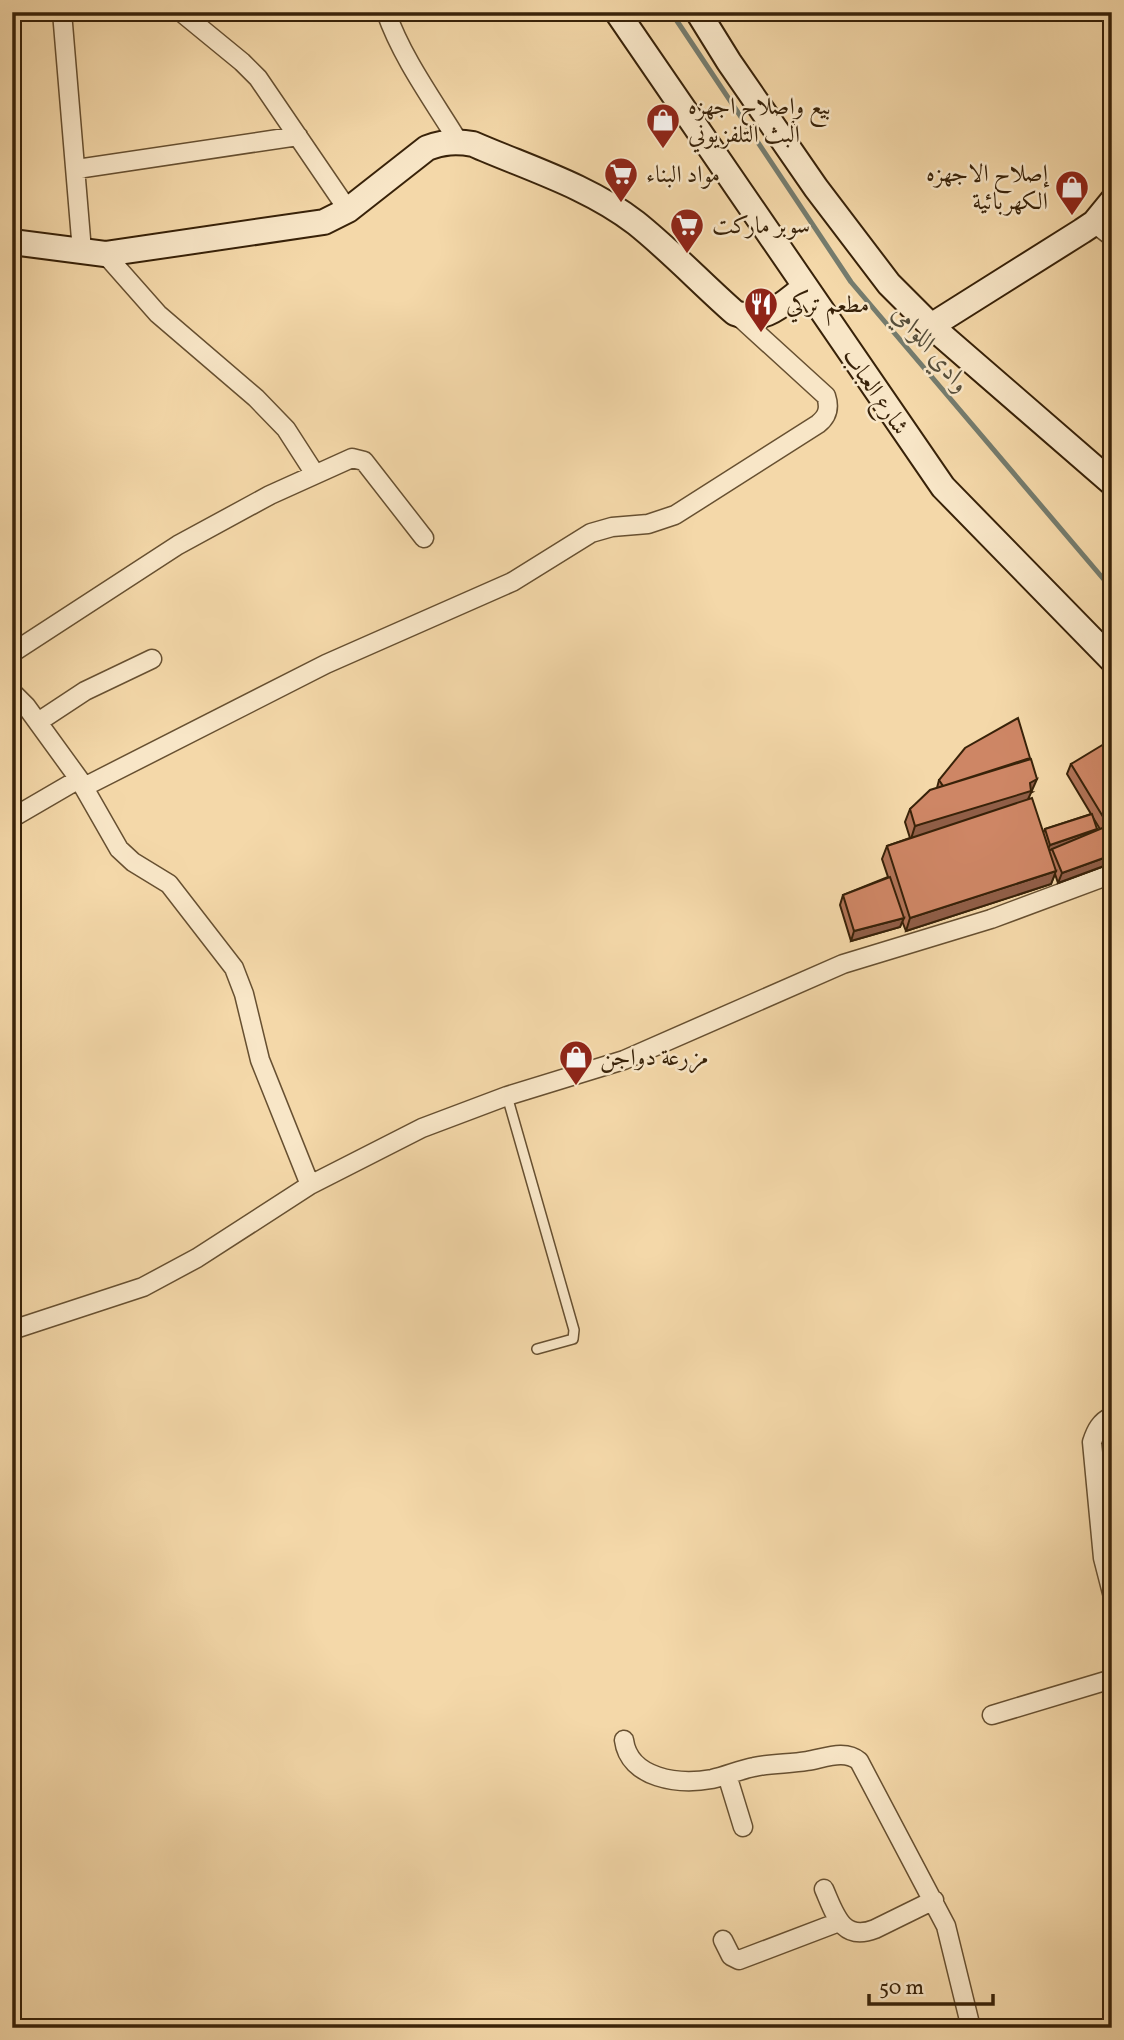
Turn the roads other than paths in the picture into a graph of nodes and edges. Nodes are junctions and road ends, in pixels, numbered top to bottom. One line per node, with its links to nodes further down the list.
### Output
1 (62, 12): 8 (street)
2 (181, 12): 6 (street)
3 (386, 12): 7 (street)
4 (617, 12): 14 (street, شارع العباب)
5 (698, 12): 16 (street)
6 (298, 136): 8 (street); 10 (street)
7 (458, 141): 10 (street); 15 (street)
8 (77, 169): 13 (street)
9 (1112, 201): 11 (street)
10 (348, 209): 13 (street)
11 (1103, 230): 16 (street)
12 (12, 242): 13 (street)
13 (93, 253): 17 (street)
14 (805, 287): 15 (street); 20 (street, شارع العباب)
15 (735, 313): 28 (street)
16 (931, 326): 18 (street)
17 (315, 474): 19 (street); 22 (street)
18 (1112, 483)
19 (424, 538)
20 (1063, 612): 21 (street, شارع العباب); 24 (street, شارع العباب)
21 (1112, 642)
22 (12, 653)
23 (152, 659): 27 (street)
24 (1112, 660)
25 (12, 692): 26 (street)
26 (19, 711): 27 (street)
27 (38, 723): 28 (street)
28 (81, 783): 29 (street); 32 (street)
29 (12, 818)
30 (1112, 874): 31 (street)
31 (508, 1096): 32 (street); 34 (lane)
32 (310, 1185): 33 (street)
33 (12, 1330)
34 (537, 1349)
35 (1112, 1416): 36 (street)
36 (1112, 1593)
37 (1112, 1679): 38 (street)
38 (992, 1715)
39 (624, 1740): 40 (street)
40 (727, 1775): 41 (street); 43 (street)
41 (743, 1827)
42 (824, 1889): 44 (street)
43 (934, 1900): 44 (street); 46 (street)
44 (839, 1922): 45 (street)
45 (723, 1940)
46 (971, 2028)

